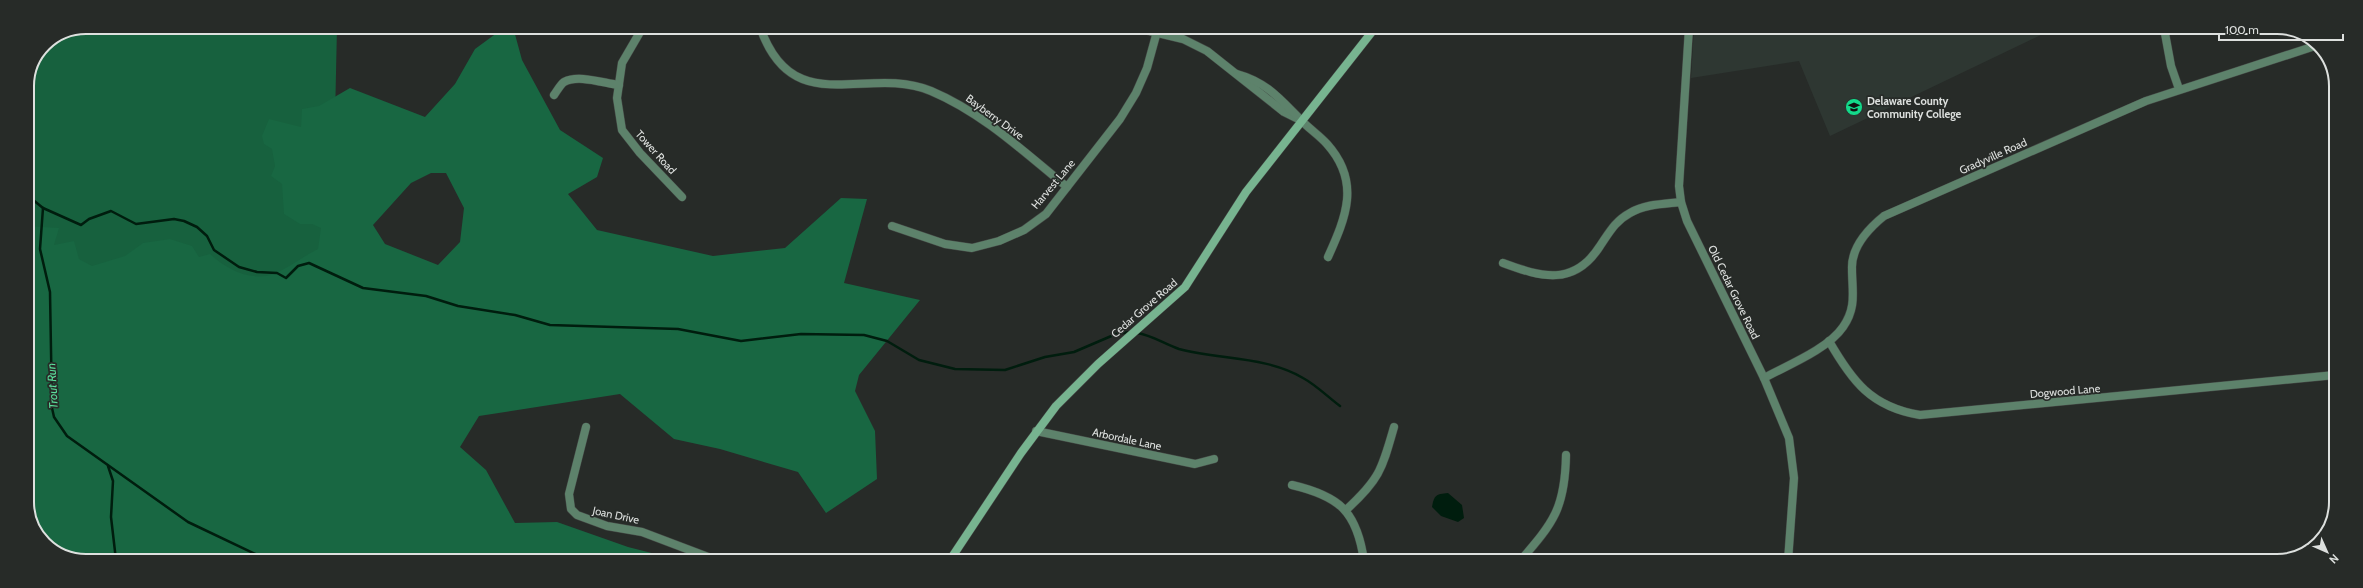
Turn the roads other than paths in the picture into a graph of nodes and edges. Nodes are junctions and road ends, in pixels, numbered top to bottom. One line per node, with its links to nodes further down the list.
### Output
1 (638, 34): 9 (street, Tower Road)
2 (762, 34): 13 (street, Bayberry Drive)
3 (1157, 34): 13 (street, Harvest Lane)
4 (1169, 34): 12 (street)
5 (1370, 34): 12 (street, Cedar Grove Road)
6 (1689, 34): 15 (street, Old Cedar Grove Road)
7 (2165, 34): 10 (street)
8 (2311, 47): 10 (street, Gradyville Road)
9 (619, 85): 11 (street); 14 (street, Tower Road)
10 (2179, 89): 19 (street, Gradyville Road)
11 (554, 95)
12 (1301, 121): 17 (street); 24 (street, Cedar Grove Road)
13 (1068, 187): 16 (street, Harvest Lane)
14 (682, 197)
15 (1681, 202): 18 (street); 21 (street, Old Cedar Grove Road)
16 (892, 226)
17 (1328, 257)
18 (1503, 263)
19 (1829, 341): 20 (street, Dogwood Lane); 21 (street, Gradyville Road)
20 (2329, 376)
21 (1764, 378): 33 (street, Old Cedar Grove Road)
22 (586, 427): 29 (street, Joan Drive)
23 (1394, 427): 28 (street)
24 (1036, 431): 26 (street, Arbordale Lane); 30 (street, Cedar Grove Road)
25 (1566, 455): 32 (street)
26 (1214, 459)
27 (1292, 485): 28 (street)
28 (1346, 510): 31 (street)
29 (700, 554)
30 (954, 554)
31 (1363, 554)
32 (1526, 554)
33 (1789, 554)

